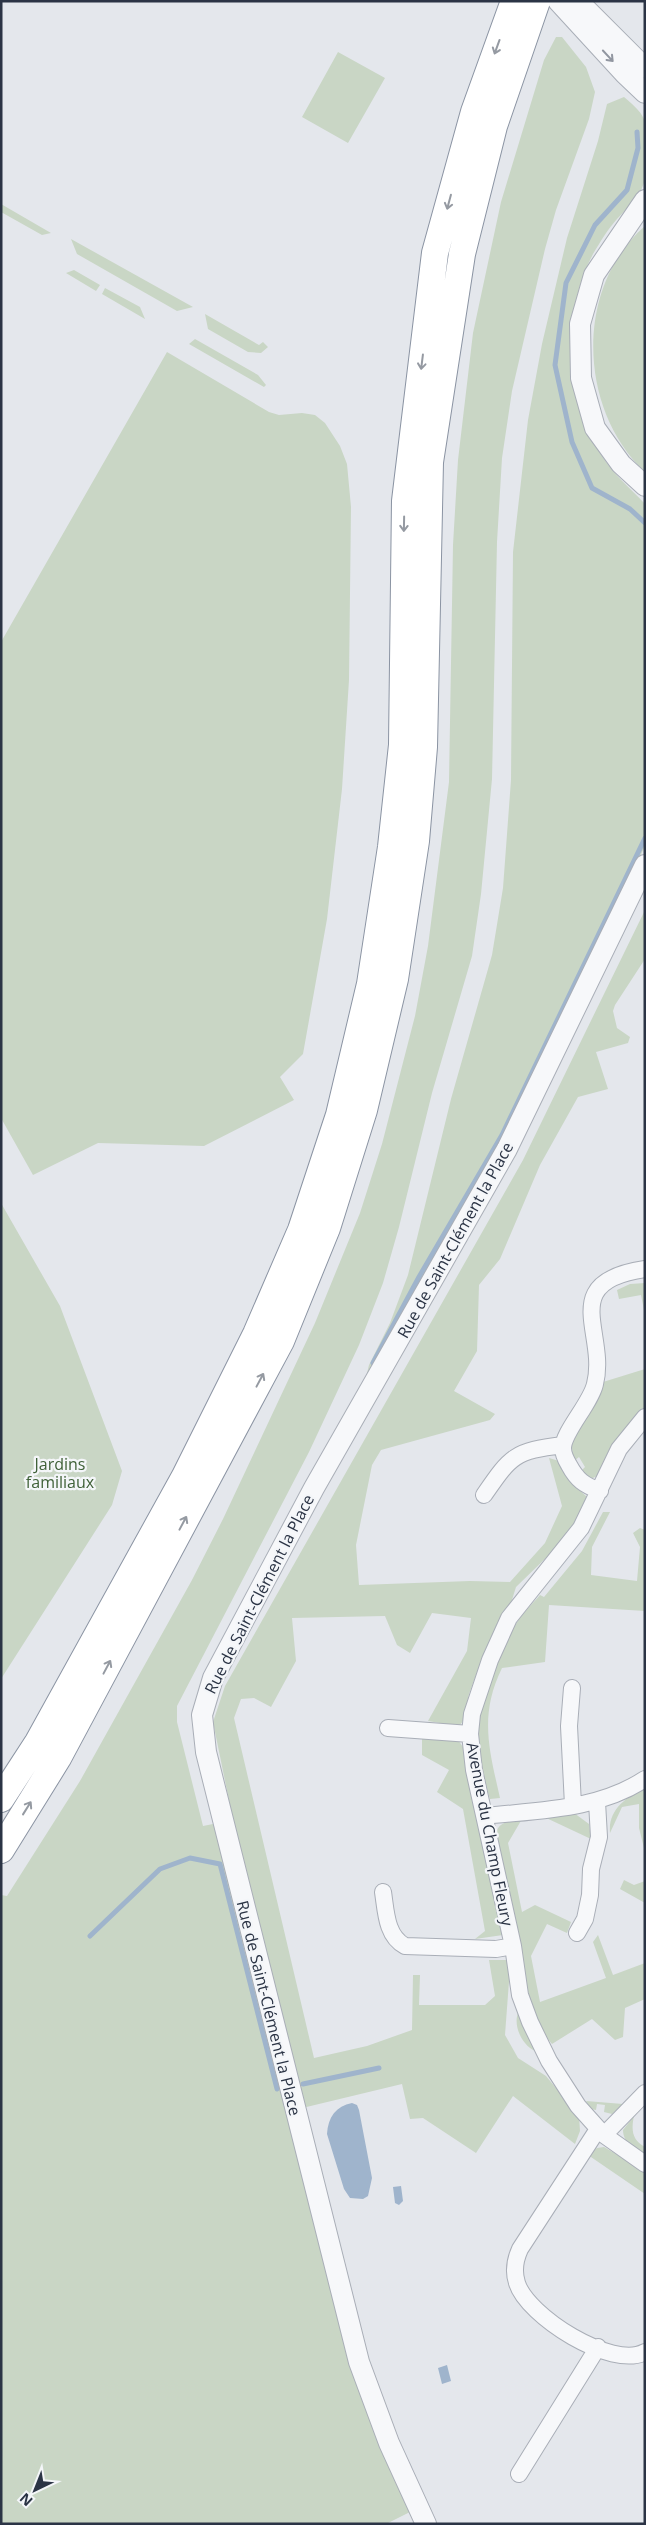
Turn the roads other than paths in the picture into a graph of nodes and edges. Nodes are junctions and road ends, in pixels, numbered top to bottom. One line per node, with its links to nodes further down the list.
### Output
1 (514, 1): 21 (highway, one-way to 21)
2 (537, 1): 25 (highway, one-way to 2)
3 (558, 1): 4 (street)
4 (579, 10): 5 (street); 6 (street, one-way to 6)
5 (645, 68)
6 (645, 93)
7 (645, 200): 9 (street)
8 (645, 211): 9 (street)
9 (628, 223): 10 (street)
10 (645, 486)
11 (645, 865): 35 (street, Rue de Saint-Clément la Place)
12 (645, 1269): 14 (street)
13 (645, 1417): 15 (street, Avenue du Champ Fleury)
14 (563, 1445): 15 (street); 16 (street)
15 (600, 1491): 19 (street, Avenue du Champ Fleury)
16 (484, 1494)
17 (572, 1688): 23 (street)
18 (388, 1728): 19 (street)
19 (470, 1734): 24 (street, Avenue du Champ Fleury)
20 (645, 1780): 22 (street)
21 (4, 1793)
22 (597, 1802): 23 (street); 27 (street)
23 (572, 1805): 24 (street)
24 (486, 1816): 28 (street, Avenue du Champ Fleury)
25 (1, 1850)
26 (383, 1892): 28 (street)
27 (577, 1933)
28 (512, 1946): 30 (street, Avenue du Champ Fleury)
29 (645, 2093): 30 (street)
30 (601, 2132): 31 (street, Avenue du Champ Fleury); 32 (street)
31 (645, 2164)
32 (598, 2348): 33 (street); 34 (street)
33 (645, 2352)
34 (520, 2474)
35 (426, 2524)

